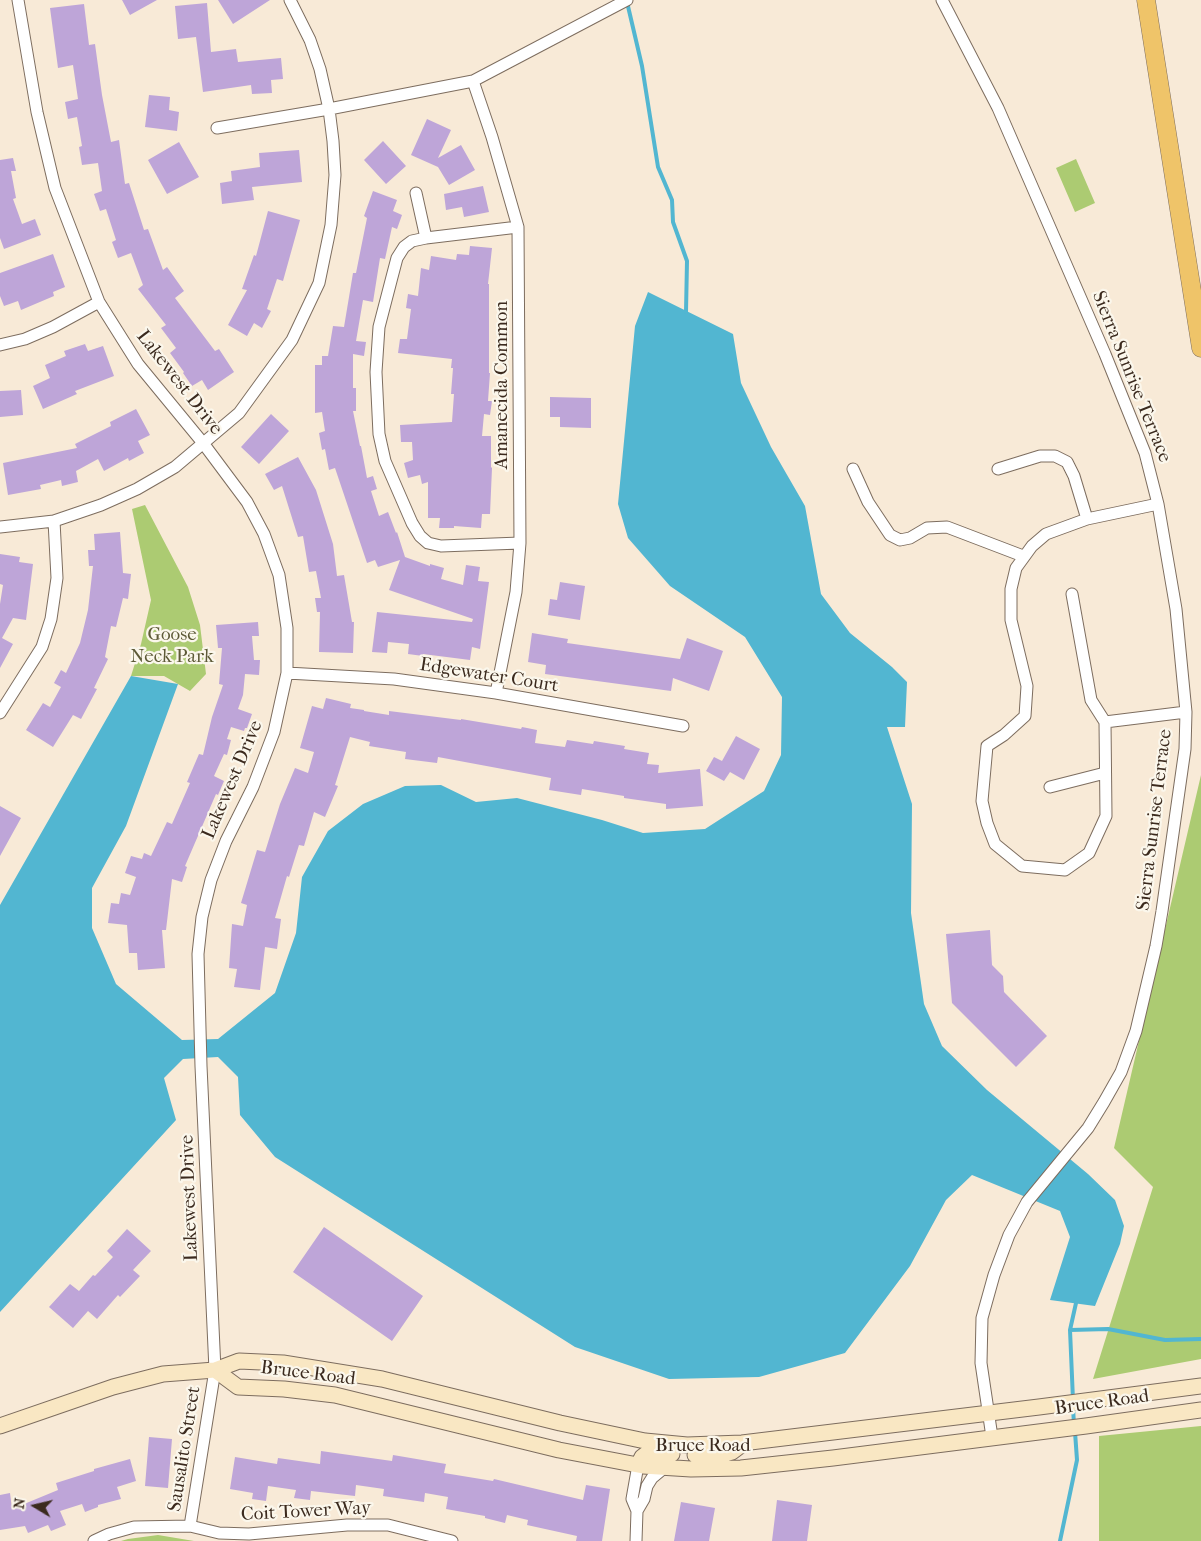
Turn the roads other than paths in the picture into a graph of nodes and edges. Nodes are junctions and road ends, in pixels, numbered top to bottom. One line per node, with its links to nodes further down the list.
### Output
1 (18, 0): 12 (street, Lakewest Drive)
2 (290, 0): 7 (street)
3 (628, 0): 6 (street)
4 (942, 0): 18 (street, Sierra Sunrise Terrace)
5 (1146, 0): 14 (main road)
6 (473, 81): 7 (street); 10 (street, Amanecida Common)
7 (329, 109): 8 (street); 15 (street)
8 (217, 128)
9 (416, 193): 11 (street)
10 (518, 226): 11 (street); 22 (street, Amanecida Common)
11 (426, 238): 22 (street)
12 (100, 302): 13 (street); 15 (street, Lakewest Drive)
13 (0, 345)
14 (1201, 348)
15 (203, 443): 20 (street); 25 (street, Lakewest Drive)
16 (998, 469): 19 (street)
17 (853, 470): 23 (street)
18 (1158, 504): 19 (street); 27 (street, Sierra Sunrise Terrace)
19 (1087, 519): 23 (street)
20 (54, 521): 21 (street); 28 (street)
21 (0, 527)
22 (520, 543): 26 (street, Amanecida Common)
23 (1023, 556): 31 (street)
24 (1072, 594): 29 (street)
25 (287, 673): 26 (street, Edgewater Court); 33 (street, Lakewest Drive)
26 (496, 692): 30 (street, Edgewater Court)
27 (1186, 712): 29 (street); 36 (street, Sierra Sunrise Terrace)
28 (0, 713)
29 (1105, 722): 31 (street)
30 (683, 726)
31 (1105, 773): 32 (street)
32 (1050, 786)
33 (215, 1370): 37 (main road, Bruce Road); 39 (main road, Bruce Road); 40 (main road, Bruce Road); 43 (street, Sausalito Street)
34 (1201, 1386): 36 (main road, Bruce Road)
35 (1201, 1410): 38 (main road, Bruce Road)
36 (988, 1413): 38 (street, Sierra Sunrise Terrace); 39 (main road, Bruce Road)
37 (0, 1426)
38 (992, 1437): 41 (main road, Bruce Road)
39 (742, 1443): 40 (main road)
40 (638, 1465): 41 (main road, Bruce Road); 42 (street)
41 (664, 1468): 42 (street)
42 (637, 1511): 47 (street)
43 (190, 1526): 44 (street, Coit Tower Way); 45 (street, Sausalito Street)
44 (297, 1535): 46 (street, Coit Tower Way)
45 (94, 1541)
46 (452, 1541)
47 (636, 1541)

